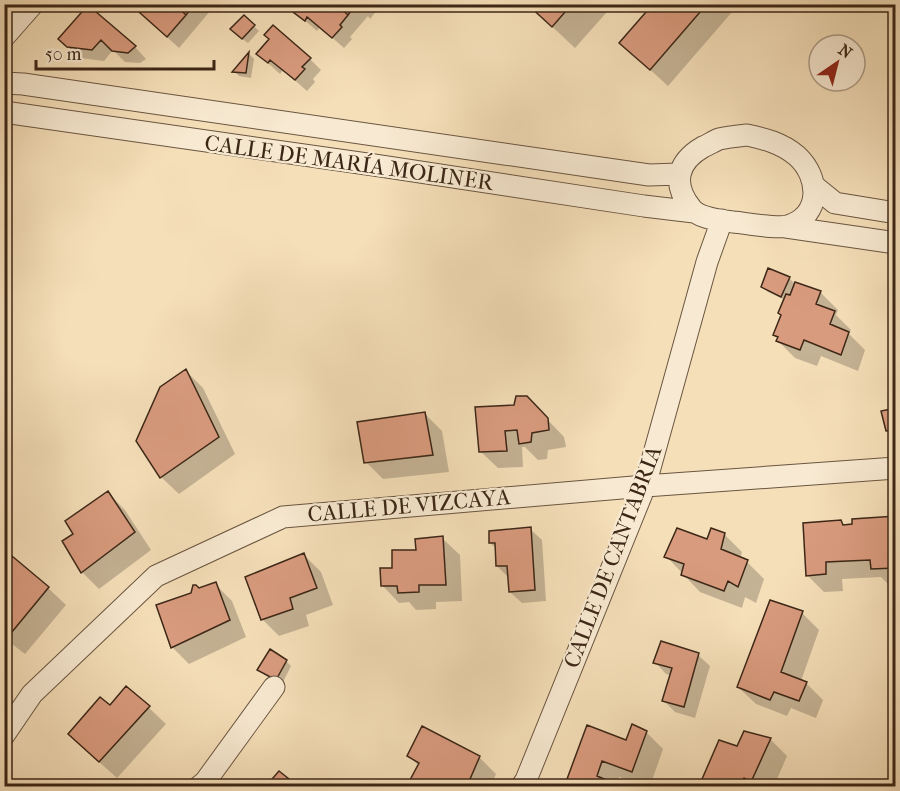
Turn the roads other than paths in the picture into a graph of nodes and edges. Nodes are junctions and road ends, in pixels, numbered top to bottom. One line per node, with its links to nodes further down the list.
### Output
1 (33, 4): 2 (street)
2 (4, 37)
3 (4, 83): 5 (street, CALLE DE MARÍA MOLINER)
4 (4, 112): 7 (street, CALLE DE MARÍA MOLINER)
5 (679, 174): 6 (street); 7 (street)
6 (814, 186): 8 (street); 10 (street)
7 (694, 212): 9 (street)
8 (896, 213)
9 (722, 220): 10 (street); 13 (street, CALLE DE CANTABRIA)
10 (786, 227): 11 (street)
11 (896, 243)
12 (896, 468): 13 (street, CALLE DE VIZCAYA)
13 (645, 486): 15 (street, CALLE DE VIZCAYA); 17 (street, CALLE DE CANTABRIA)
14 (274, 687): 16 (street)
15 (4, 735)
16 (200, 786)
17 (522, 786)

